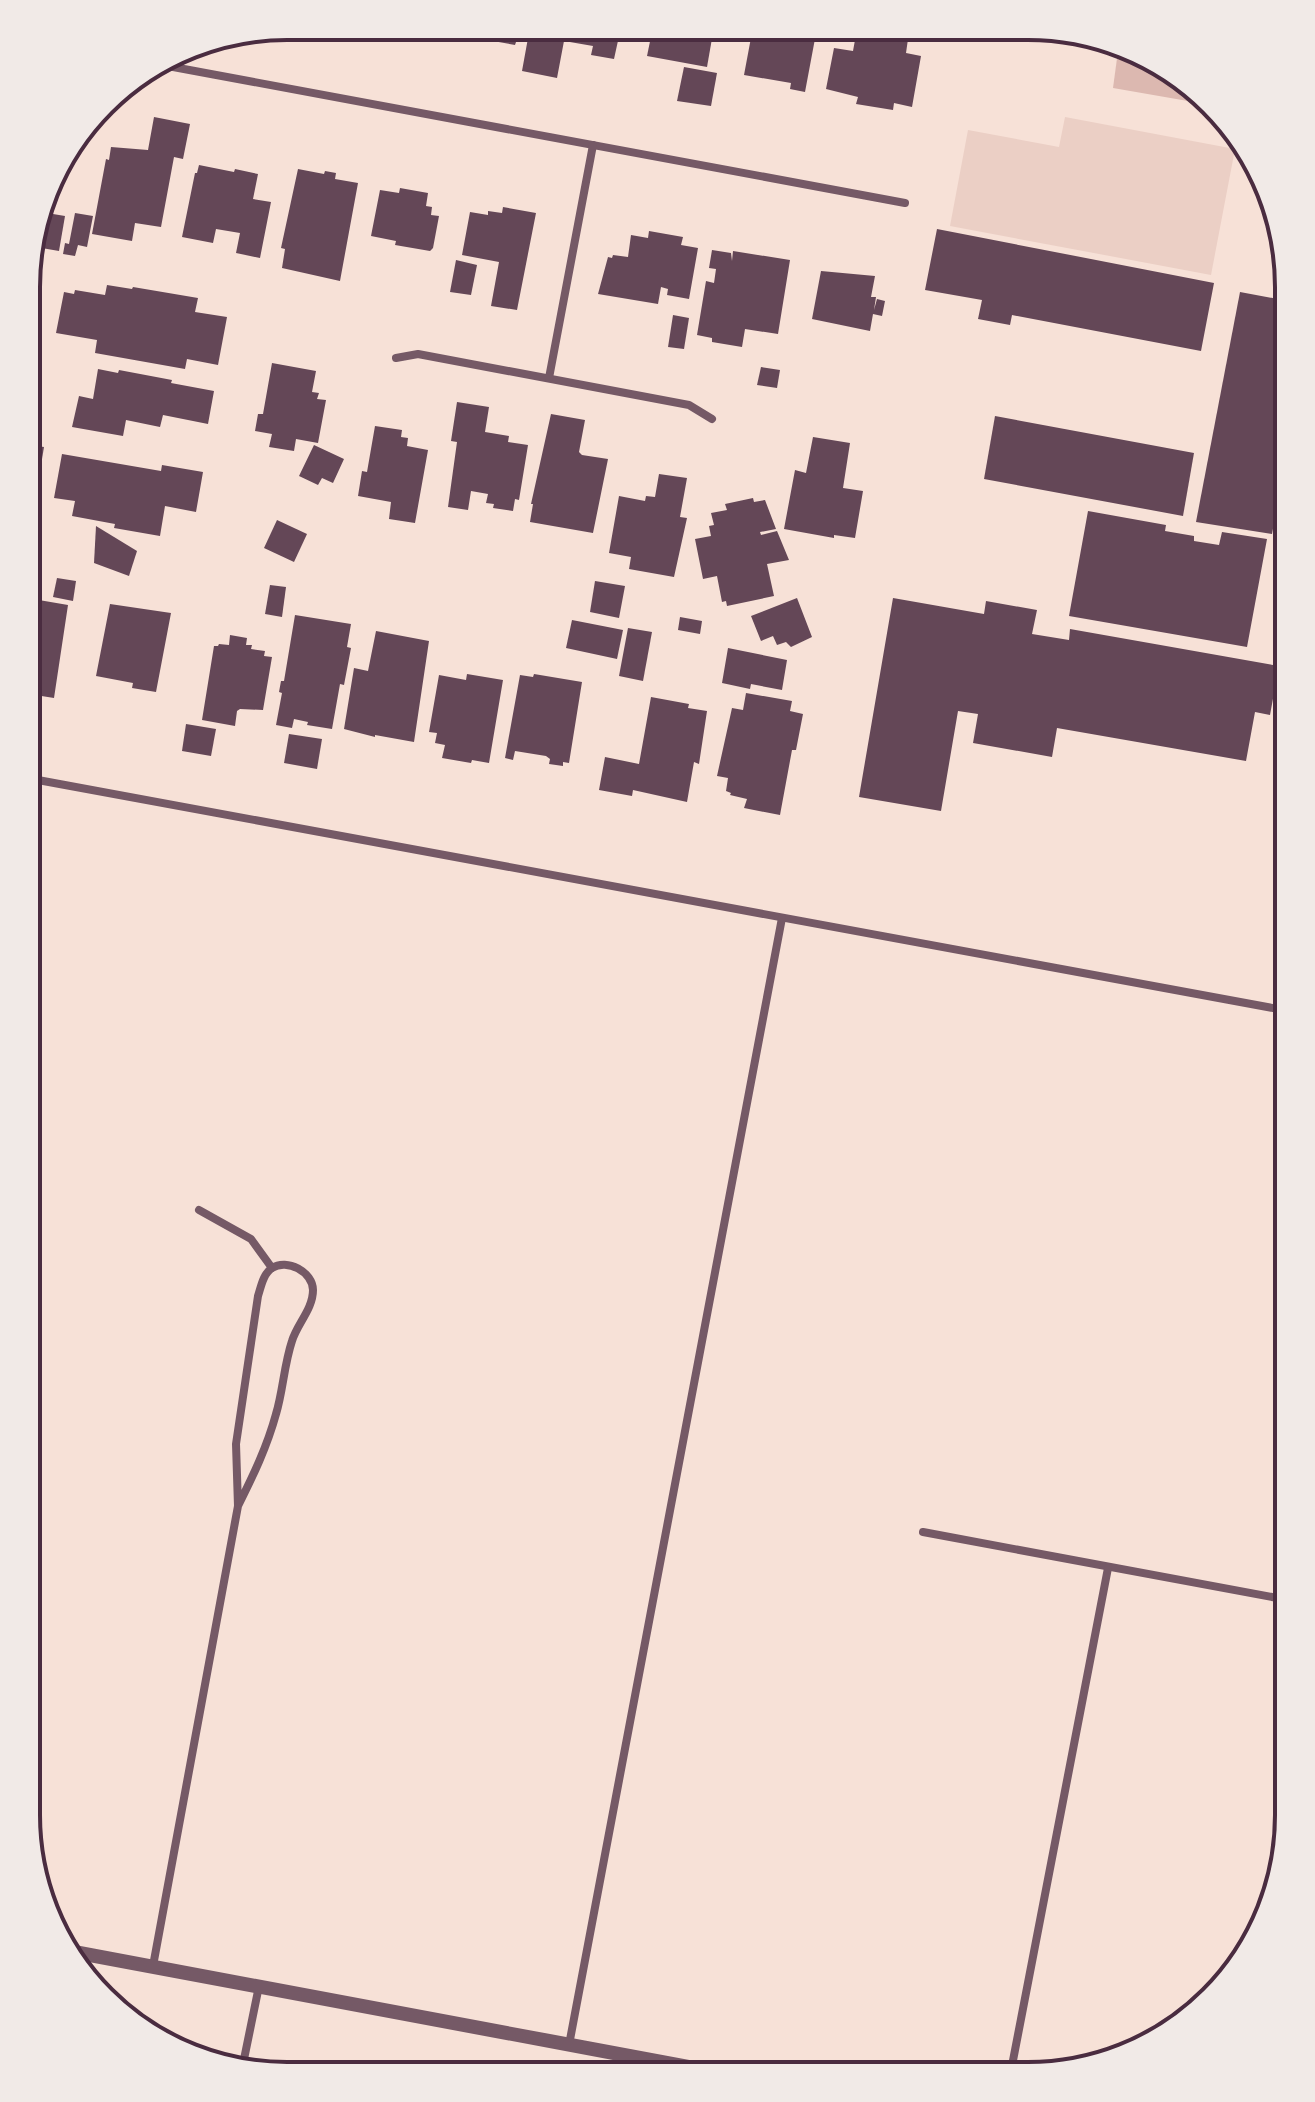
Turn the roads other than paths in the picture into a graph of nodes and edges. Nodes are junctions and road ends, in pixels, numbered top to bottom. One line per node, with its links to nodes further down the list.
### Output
1 (175, 67): 2 (street)
2 (593, 145): 3 (street); 5 (street)
3 (905, 203)
4 (396, 358): 5 (street)
5 (549, 378): 6 (street)
6 (712, 419)
7 (40, 780): 8 (street)
8 (782, 918): 9 (street); 19 (street)
9 (1275, 1008)
10 (199, 1210): 11 (street)
11 (272, 1268): 12 (street); 12 (street)
12 (238, 1506): 17 (street)
13 (923, 1532): 14 (street)
14 (1108, 1568): 15 (street); 22 (street)
15 (1274, 1598)
16 (83, 1954): 17 (street)
17 (153, 1966): 18 (street)
18 (259, 1986): 19 (street); 20 (street)
19 (569, 2045): 21 (street)
20 (244, 2058)
21 (661, 2062)
22 (1013, 2062)

